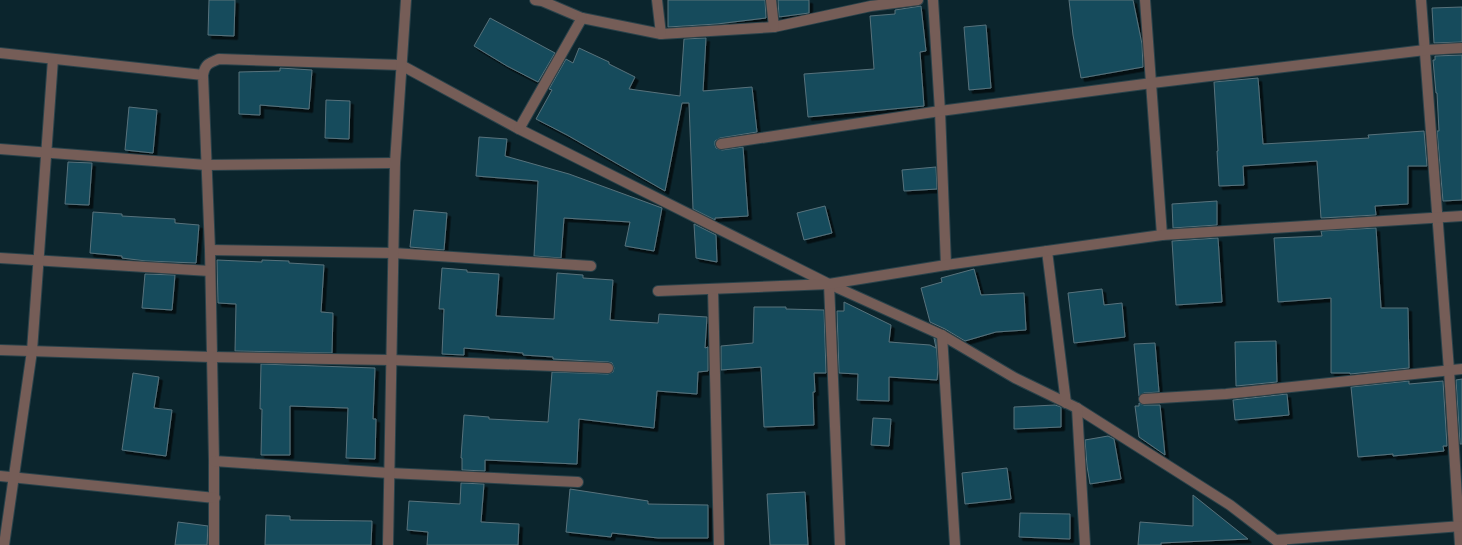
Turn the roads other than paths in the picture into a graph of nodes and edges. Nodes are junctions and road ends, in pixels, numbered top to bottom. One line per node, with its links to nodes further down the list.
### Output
1 (406, 0): 17 (street)
2 (540, 0): 10 (street)
3 (657, 0): 12 (street)
4 (771, 0): 11 (street)
5 (918, 0): 9 (street)
6 (933, 0): 20 (street)
7 (1145, 0): 19 (street)
8 (1421, 0): 14 (street)
9 (870, 3): 11 (street)
10 (582, 18): 12 (street); 21 (street)
11 (774, 27): 12 (street)
12 (661, 34)
13 (1462, 48): 14 (street)
14 (1425, 50): 19 (street); 28 (street)
15 (0, 53): 16 (street)
16 (53, 59): 18 (street); 24 (street)
17 (401, 65): 18 (street); 21 (street); 25 (street)
18 (203, 75): 26 (street)
19 (1152, 83): 20 (street); 29 (street)
20 (940, 111): 22 (street); 35 (street)
21 (519, 129): 38 (street)
22 (722, 144)
23 (0, 149): 24 (street)
24 (47, 153): 26 (street); 34 (street)
25 (395, 163): 26 (street); 32 (street)
26 (206, 165): 30 (street)
27 (1462, 216): 28 (street)
28 (1436, 218): 29 (street); 47 (street)
29 (1162, 234): 31 (street)
30 (210, 250): 32 (street); 37 (street)
31 (1046, 251): 35 (street); 50 (street)
32 (393, 253): 36 (street); 45 (street)
33 (0, 258): 34 (street)
34 (39, 261): 37 (street); 43 (street)
35 (946, 265): 38 (street)
36 (591, 266)
37 (210, 270): 44 (street)
38 (829, 284): 39 (street); 41 (street); 64 (street)
39 (713, 289): 40 (street); 63 (street)
40 (658, 291)
41 (942, 335): 50 (street); 65 (street)
42 (0, 350): 43 (street)
43 (32, 351): 44 (street); 55 (street)
44 (211, 357): 45 (street); 52 (street)
45 (391, 360): 46 (street); 53 (street)
46 (608, 368)
47 (1449, 370): 48 (street); 49 (street); 58 (street)
48 (1462, 370)
49 (1144, 399)
50 (1066, 403): 51 (street)
51 (1077, 408): 59 (street); 66 (street)
52 (214, 461): 53 (street); 57 (street)
53 (389, 473): 56 (street); 62 (street)
54 (0, 476): 55 (street)
55 (14, 477): 57 (street); 60 (street)
56 (578, 482)
57 (214, 498): 61 (street)
58 (1460, 527): 59 (street); 67 (street)
59 (1279, 543)
60 (4, 545)
61 (214, 545)
62 (388, 545)
63 (719, 545)
64 (840, 545)
65 (955, 545)
66 (1085, 545)
67 (1460, 545)

